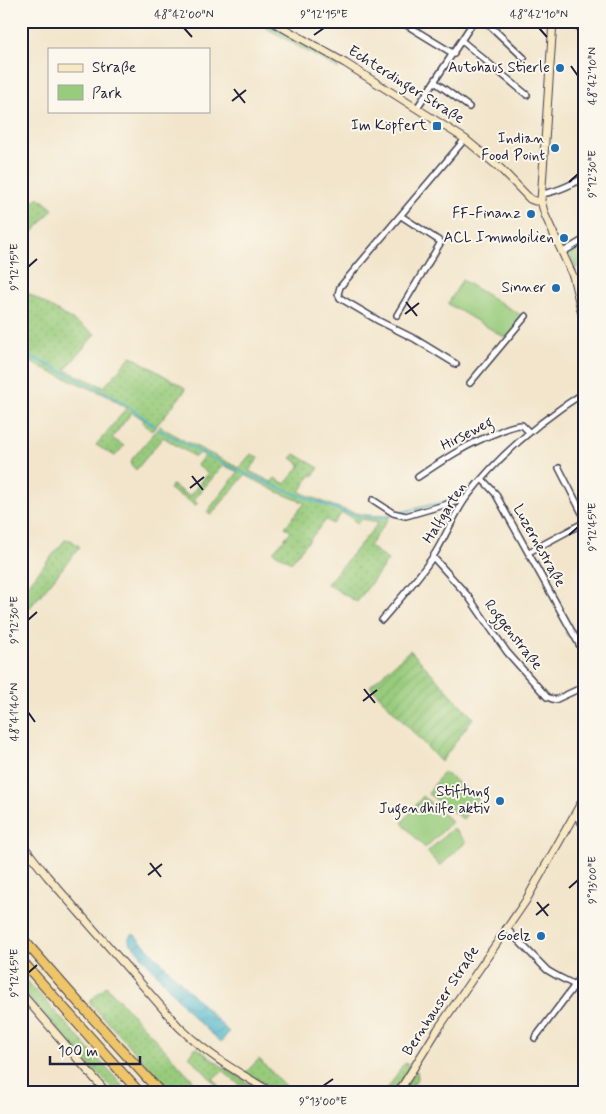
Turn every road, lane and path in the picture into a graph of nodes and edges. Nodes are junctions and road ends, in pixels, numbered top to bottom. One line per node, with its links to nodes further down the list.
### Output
1 (270, 21): 14 (main road, Echterdinger Straße)
2 (400, 21): 9 (street)
3 (474, 21): 8 (street)
4 (485, 21): 10 (street)
5 (552, 21): 17 (main road)
6 (576, 21): 7 (street)
7 (585, 38)
8 (462, 42): 9 (street); 12 (street)
9 (454, 54): 11 (street)
10 (524, 58)
11 (435, 82): 13 (street); 14 (street)
12 (527, 95)
13 (468, 107)
14 (417, 108): 15 (main road, Echterdinger Straße)
15 (465, 139): 17 (main road, Echterdinger Straße); 18 (street)
16 (585, 177): 17 (street)
17 (541, 198): 20 (main road)
18 (401, 216): 22 (street); 25 (street)
19 (585, 240): 20 (street)
20 (563, 252): 21 (main road)
21 (583, 309): 24 (main road)
22 (397, 315)
23 (526, 316): 26 (street)
24 (585, 326)
25 (456, 364)
26 (470, 383)
27 (585, 392): 28 (street, Halfgarten)
28 (529, 432): 30 (street, Hirseweg); 31 (street, Halfgarten)
29 (559, 468): 34 (street)
30 (418, 477)
31 (482, 479): 33 (street, Halfgarten); 35 (street, Luzernestraße)
32 (373, 500): 33 (street)
33 (465, 500): 36 (street, Halfgarten)
34 (585, 520): 35 (street)
35 (529, 552): 38 (street, Luzernestraße)
36 (433, 557): 37 (street, Halfgarten); 39 (street, Roggenstraße)
37 (382, 620)
38 (585, 655)
39 (585, 686)
40 (585, 796): 41 (main road, Bernhauser Straße)
41 (575, 814): 42 (street); 44 (main road, Bernhauser Straße)
42 (585, 828)
43 (21, 843): 57 (main road)
44 (506, 928): 48 (street); 58 (main road, Bernhauser Straße)
45 (21, 937): 56 (highway)
46 (21, 960): 55 (highway)
47 (585, 968): 48 (street)
48 (575, 984): 49 (street); 51 (street)
49 (585, 991)
50 (21, 994): 52 (main road)
51 (535, 1038)
52 (86, 1067): 53 (main road); 54 (main road)
53 (107, 1093)
54 (113, 1093)
55 (140, 1093)
56 (161, 1093)
57 (273, 1093)
58 (398, 1093)

